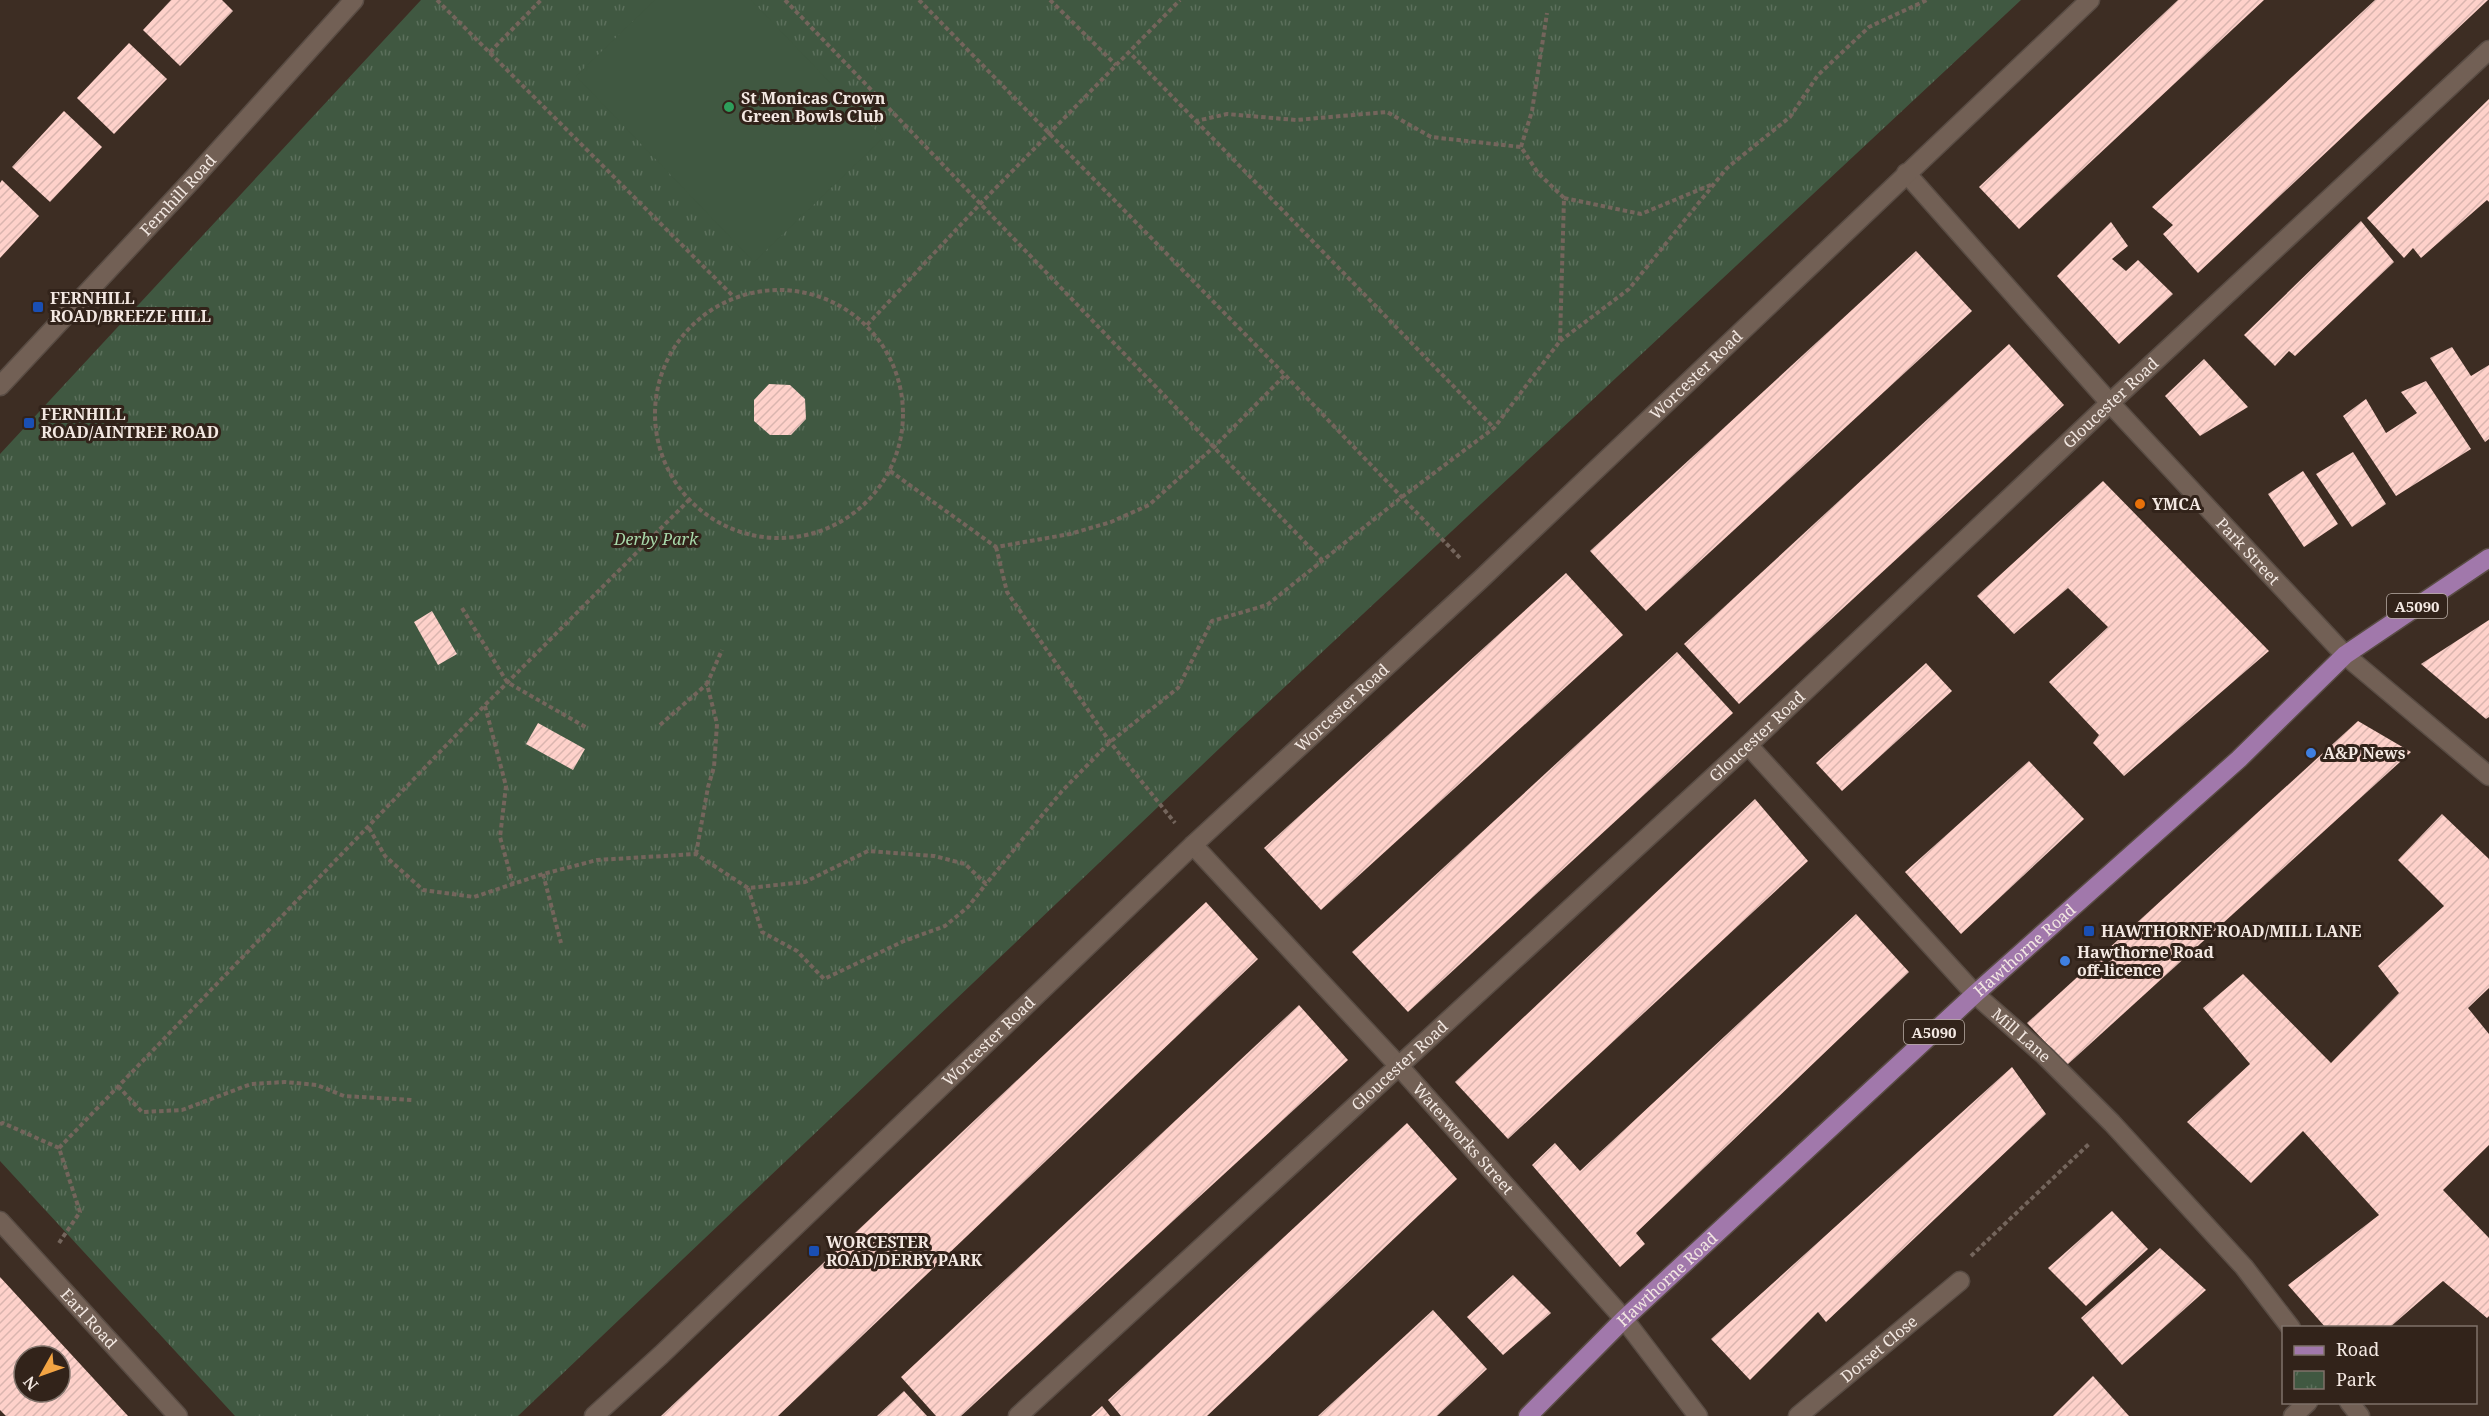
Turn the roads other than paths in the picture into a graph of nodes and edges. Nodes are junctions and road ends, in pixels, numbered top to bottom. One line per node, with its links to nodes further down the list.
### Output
1 (354, 0): 5 (street, Fernhill Road)
2 (2090, 0): 4 (street, Worcester Road)
3 (2489, 50): 6 (street, Gloucester Road)
4 (1906, 173): 6 (street, Park Street); 11 (street, Worcester Road)
5 (0, 386)
6 (2110, 402): 8 (street, Park Street); 9 (street, Gloucester Road)
7 (2489, 558): 8 (main road, Hawthorne Road / A5090)
8 (2345, 655): 10 (street, Park Street); 12 (main road, Hawthorne Road / A5090)
9 (1748, 745): 12 (street, Mill Lane); 13 (street, Gloucester Road)
10 (2489, 776)
11 (1193, 845): 13 (street, Waterworks Street); 21 (street, Worcester Road)
12 (1975, 994): 16 (main road, Hawthorne Road / A5090); 17 (street, Mill Lane)
13 (1398, 1065): 16 (street, Waterworks Street); 22 (street, Gloucester Road)
14 (0, 1221): 20 (street, Earl Road)
15 (1960, 1281): 25 (street, Dorset Close)
16 (1624, 1319): 23 (main road, Hawthorne Road / A5090); 24 (street, Waterworks Street)
17 (2289, 1326)
18 (2306, 1404): 26 (street)
19 (2351, 1404): 27 (street)
20 (178, 1416)
21 (594, 1416)
22 (1018, 1416)
23 (1528, 1416)
24 (1698, 1416)
25 (1798, 1416)
26 (2293, 1416)
27 (2360, 1416)

